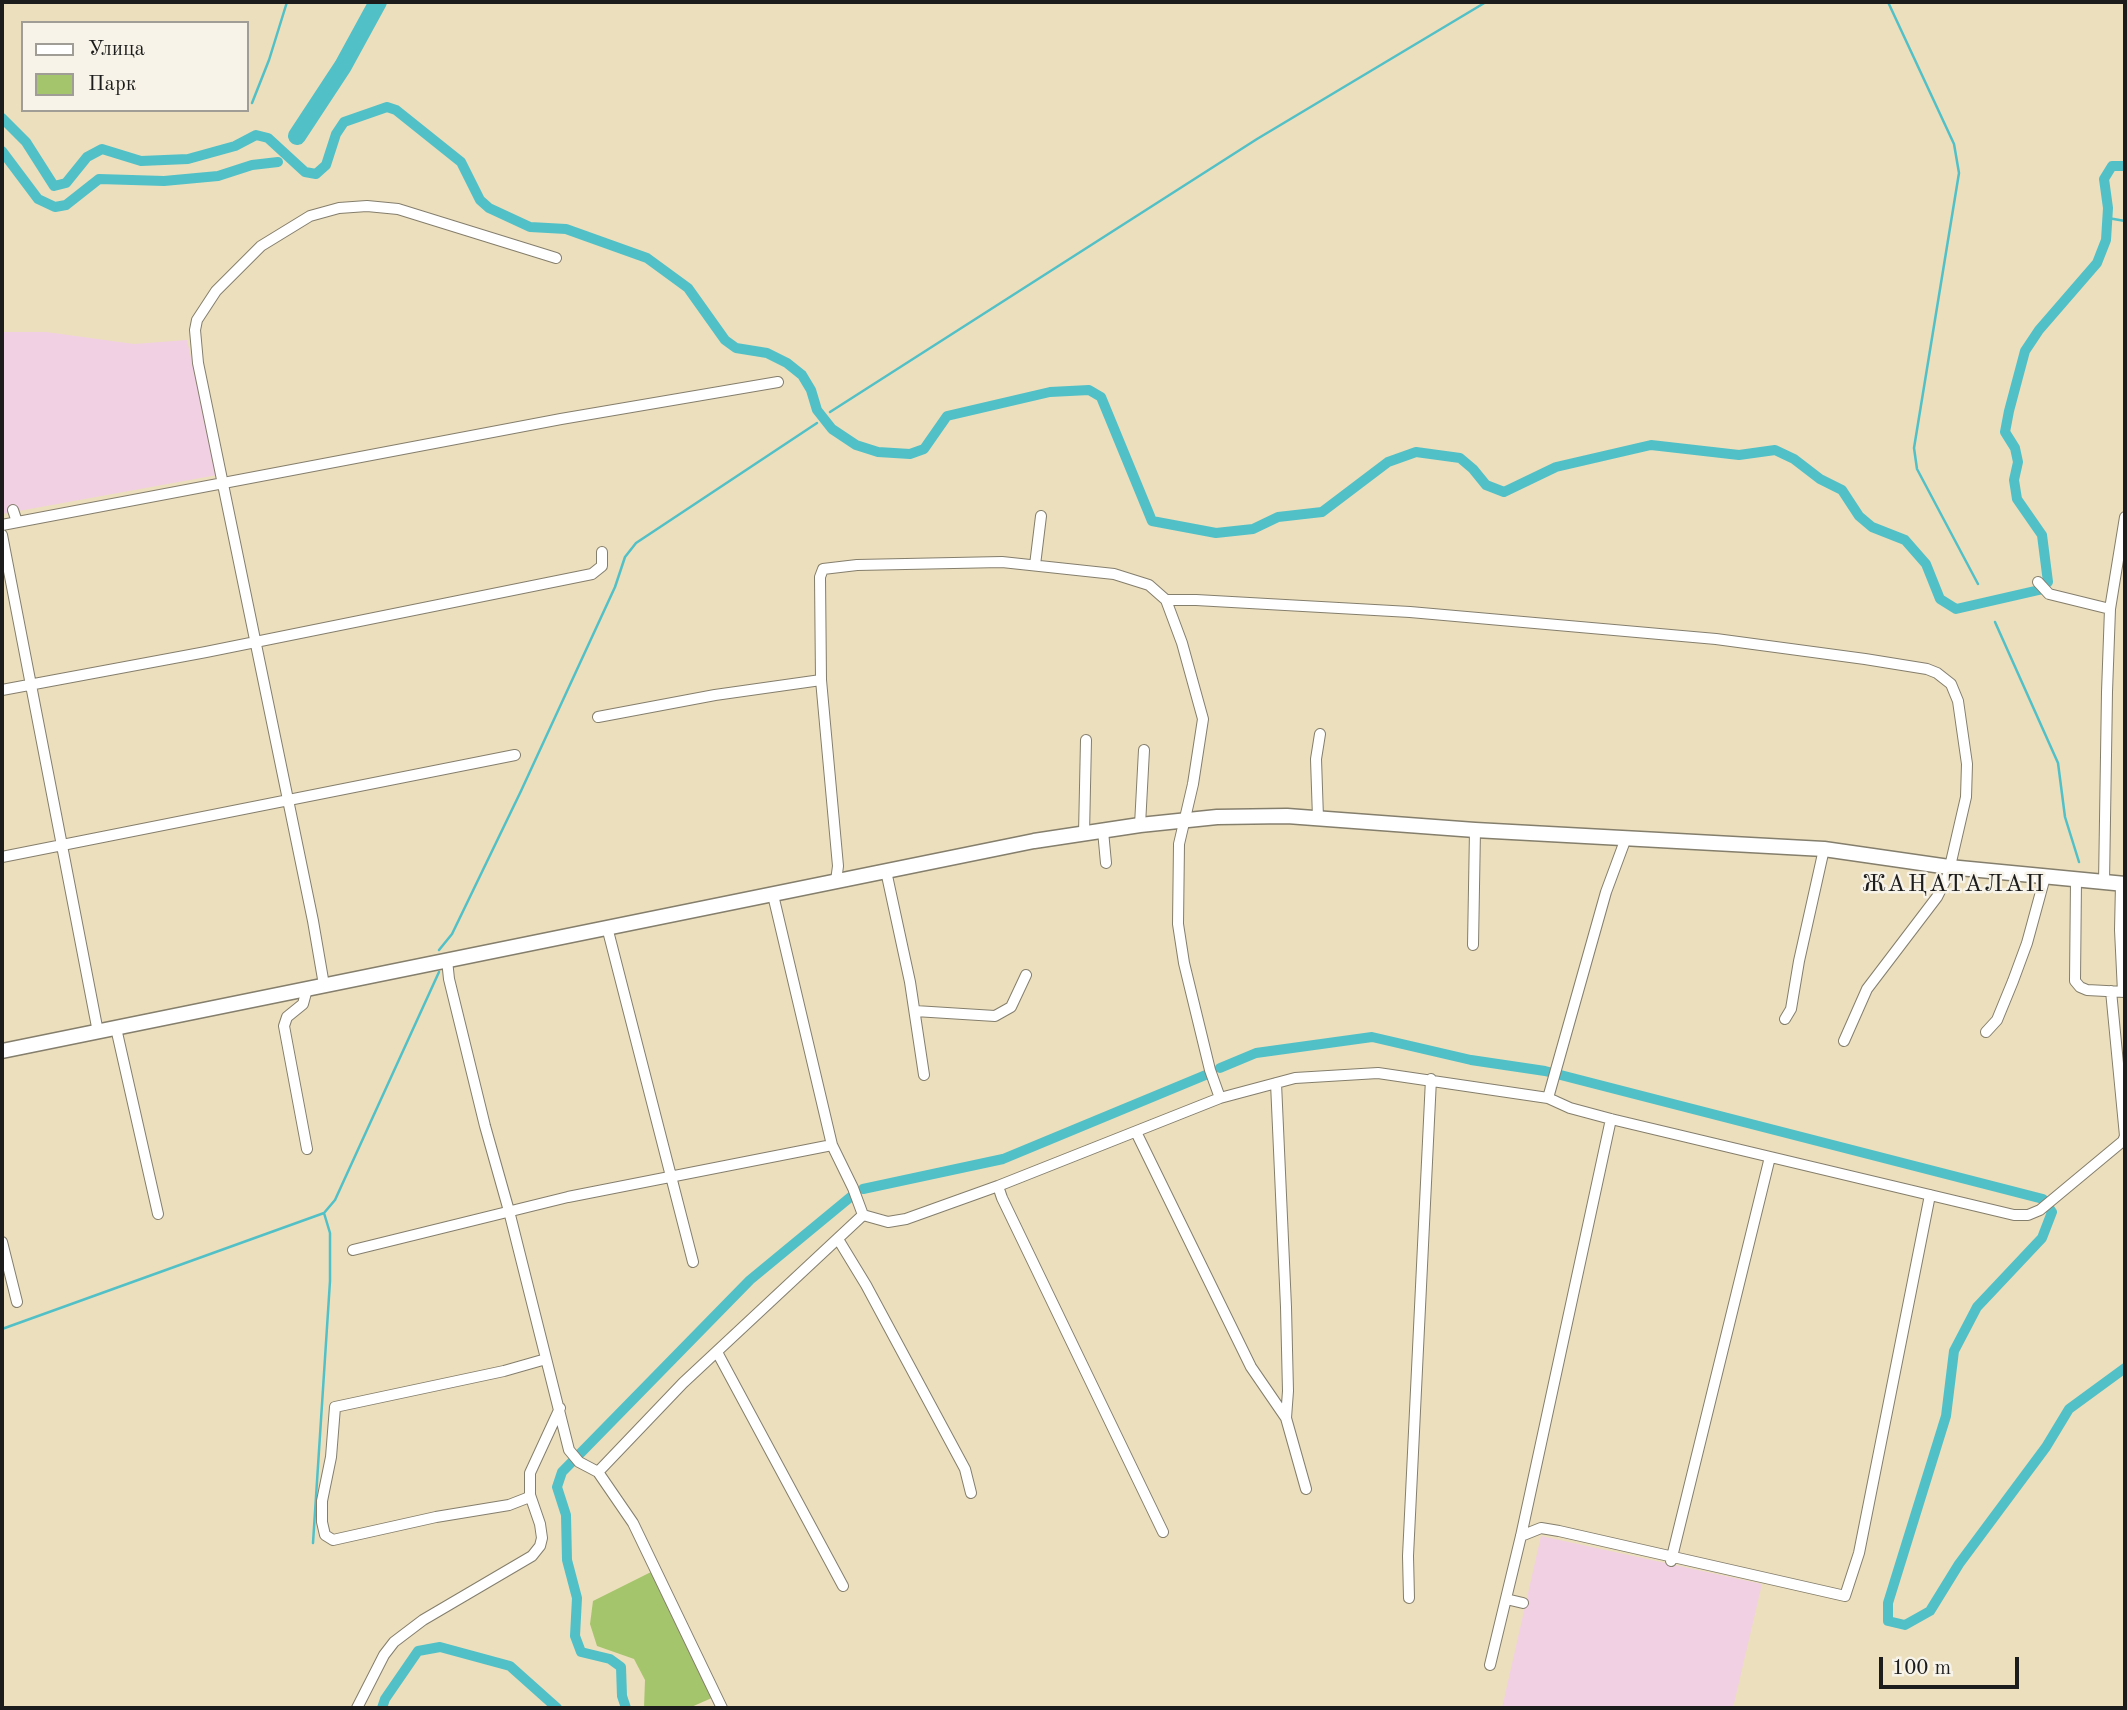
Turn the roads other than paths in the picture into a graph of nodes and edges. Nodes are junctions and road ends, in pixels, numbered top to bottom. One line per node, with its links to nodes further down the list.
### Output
1 (556, 258): 3 (street)
2 (778, 382): 3 (street)
3 (223, 484): 7 (street); 15 (street)
4 (13, 510): 7 (street)
5 (1041, 516): 11 (street)
6 (2125, 517): 14 (street)
7 (17, 522): 8 (street)
8 (2, 525)
9 (2, 535): 17 (street)
10 (601, 552): 15 (street)
11 (1035, 565): 13 (street); 16 (street)
12 (2041, 586): 14 (street)
13 (1166, 600): 26 (street); 36 (street)
14 (2110, 609): 41 (street)
15 (257, 641): 17 (street); 24 (street)
16 (821, 680): 19 (street); 40 (street)
17 (30, 685): 18 (street); 32 (street)
18 (2, 690)
19 (598, 717)
20 (1320, 734): 25 (street)
21 (1086, 740): 30 (street)
22 (1144, 750): 27 (street)
23 (515, 755): 24 (street)
24 (288, 800): 32 (street); 48 (street)
25 (1318, 818): 26 (main road); 28 (main road)
26 (1183, 820): 27 (main road); 62 (street)
27 (1140, 825): 29 (main road)
28 (1475, 830): 31 (main road); 45 (street)
29 (1103, 831): 30 (main road); 35 (street)
30 (1084, 834): 37 (main road)
31 (1626, 838): 33 (main road); 63 (street)
32 (60, 846): 34 (street); 55 (street)
33 (1824, 849): 36 (main road); 53 (street)
34 (2, 857)
35 (1106, 863)
36 (1949, 867): 38 (main road); 57 (street)
37 (886, 871): 40 (main road); 52 (street)
38 (2045, 877): 39 (main road); 56 (street)
39 (2076, 880): 41 (main road); 50 (street)
40 (836, 881): 43 (main road)
41 (2104, 883): 42 (main road)
42 (2123, 884): 51 (street)
43 (773, 895): 44 (main road); 66 (street)
44 (607, 927): 46 (main road); 69 (street)
45 (1473, 945)
46 (447, 960): 48 (main road); 72 (street)
47 (1026, 975): 52 (street)
48 (324, 985): 49 (main road)
49 (307, 989): 54 (main road); 67 (street)
50 (2111, 991): 51 (street); 71 (street)
51 (2124, 992)
52 (915, 1011): 59 (street)
53 (1785, 1019)
54 (116, 1028): 55 (main road); 73 (street)
55 (98, 1032): 58 (main road)
56 (1986, 1032)
57 (1844, 1041)
58 (2, 1051)
59 (924, 1075)
60 (1431, 1079): 61 (street); 63 (street); 92 (street)
61 (1276, 1083): 62 (street); 83 (street)
62 (1220, 1098): 65 (street)
63 (1548, 1098): 64 (street)
64 (1611, 1119): 68 (street); 89 (street)
65 (1136, 1132): 70 (street); 83 (street)
66 (832, 1145): 69 (street); 74 (street)
67 (307, 1149)
68 (1770, 1157): 71 (street); 90 (street)
69 (671, 1178): 72 (street); 78 (street)
70 (998, 1186): 74 (street); 88 (street)
71 (1930, 1195): 90 (street)
72 (509, 1211): 77 (street); 81 (street)
73 (159, 1214)
74 (863, 1215): 75 (street)
75 (838, 1239): 80 (street); 86 (street)
76 (2, 1242): 79 (street)
77 (353, 1250)
78 (693, 1262)
79 (17, 1301)
80 (717, 1352): 84 (street); 91 (street)
81 (546, 1359): 82 (street); 87 (street)
82 (560, 1408): 84 (street); 87 (street)
83 (1286, 1418): 85 (street)
84 (598, 1472): 97 (street)
85 (1306, 1489)
86 (971, 1493)
87 (530, 1494): 96 (street)
88 (1163, 1532)
89 (1521, 1536): 90 (street); 93 (street)
90 (1672, 1559)
91 (843, 1586)
92 (1409, 1598)
93 (1506, 1600): 94 (street); 95 (street)
94 (1522, 1603)
95 (1490, 1665)
96 (357, 1708)
97 (722, 1708)

